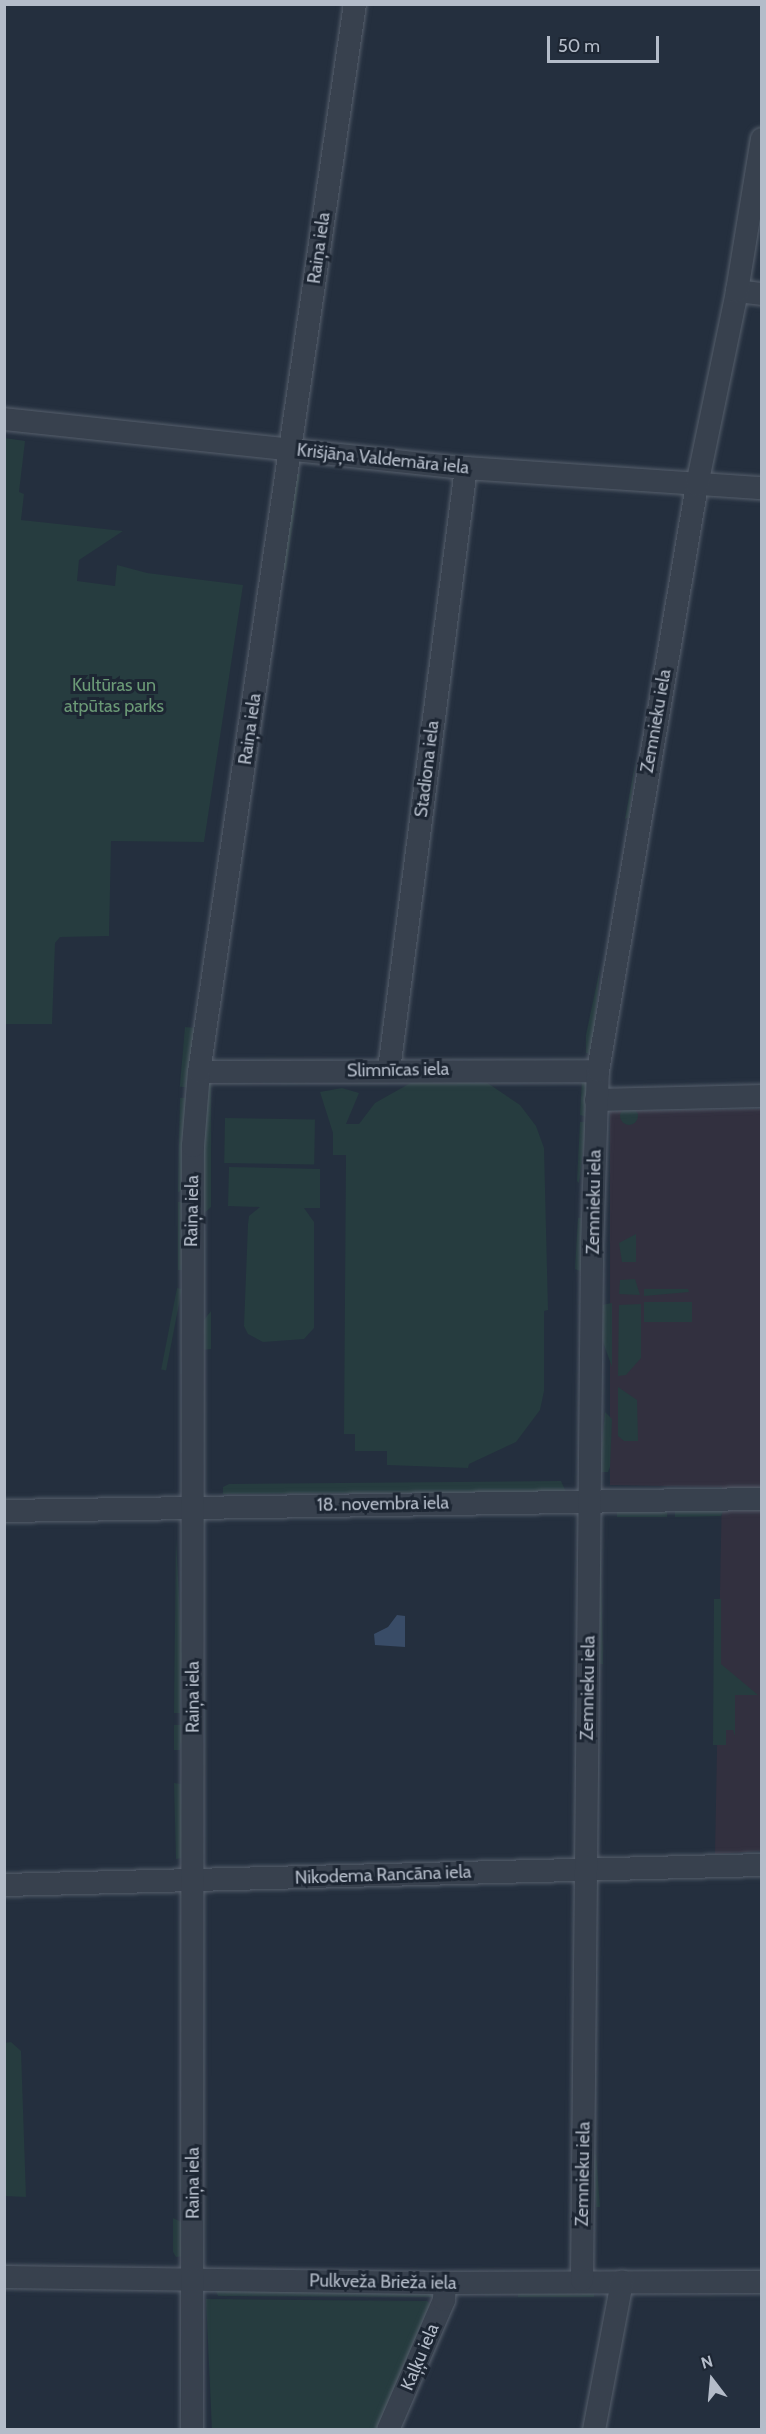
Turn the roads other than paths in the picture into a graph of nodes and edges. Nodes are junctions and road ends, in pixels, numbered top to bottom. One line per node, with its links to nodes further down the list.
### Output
1 (355, 4): 6 (street, Raiņa iela)
2 (762, 139): 3 (street, Zemnieku iela)
3 (737, 291): 4 (street); 8 (street, Zemnieku iela)
4 (762, 294)
5 (4, 419): 6 (street, Krišjāņa Valdemāra iela)
6 (292, 449): 7 (street, Krišjāņa Valdemāra iela); 12 (street, Raiņa iela)
7 (466, 468): 8 (street, Krišjāņa Valdemāra iela); 10 (street, Stadiona iela)
8 (697, 485): 9 (street, Krišjāņa Valdemāra iela); 11 (street, Zemnieku iela)
9 (762, 488)
10 (389, 1070): 11 (street, Slimnīcas iela); 12 (street, Slimnīcas iela)
11 (598, 1071): 14 (street, Zemnieku iela)
12 (199, 1072): 17 (street, Raiņa iela)
13 (762, 1096): 14 (street)
14 (596, 1100): 16 (street, Zemnieku iela)
15 (762, 1499): 16 (street, 18. novembra iela)
16 (590, 1501): 17 (street, 18. novembra iela); 20 (street, Zemnieku iela)
17 (193, 1507): 18 (street, 18. novembra iela); 21 (street, Raiņa iela)
18 (4, 1511)
19 (762, 1865): 20 (street, Nikodema Rancāna iela)
20 (586, 1868): 21 (street, Nikodema Rancāna iela); 25 (street, Zemnieku iela)
21 (194, 1880): 22 (street, Nikodema Rancāna iela); 24 (street, Raiņa iela)
22 (4, 1885)
23 (4, 2277): 24 (street, Pulkveža Brieža iela)
24 (194, 2278): 28 (street, Pulkveža Brieža iela); 29 (street, Raiņa iela)
25 (582, 2280): 26 (street, Pulkveža Brieža iela); 28 (street, Pulkveža Brieža iela)
26 (622, 2282): 27 (street, Pulkveža Brieža iela); 31 (street)
27 (762, 2282)
28 (445, 2283): 30 (street, Kaļķu iela)
29 (192, 2430)
30 (388, 2430)
31 (594, 2430)

